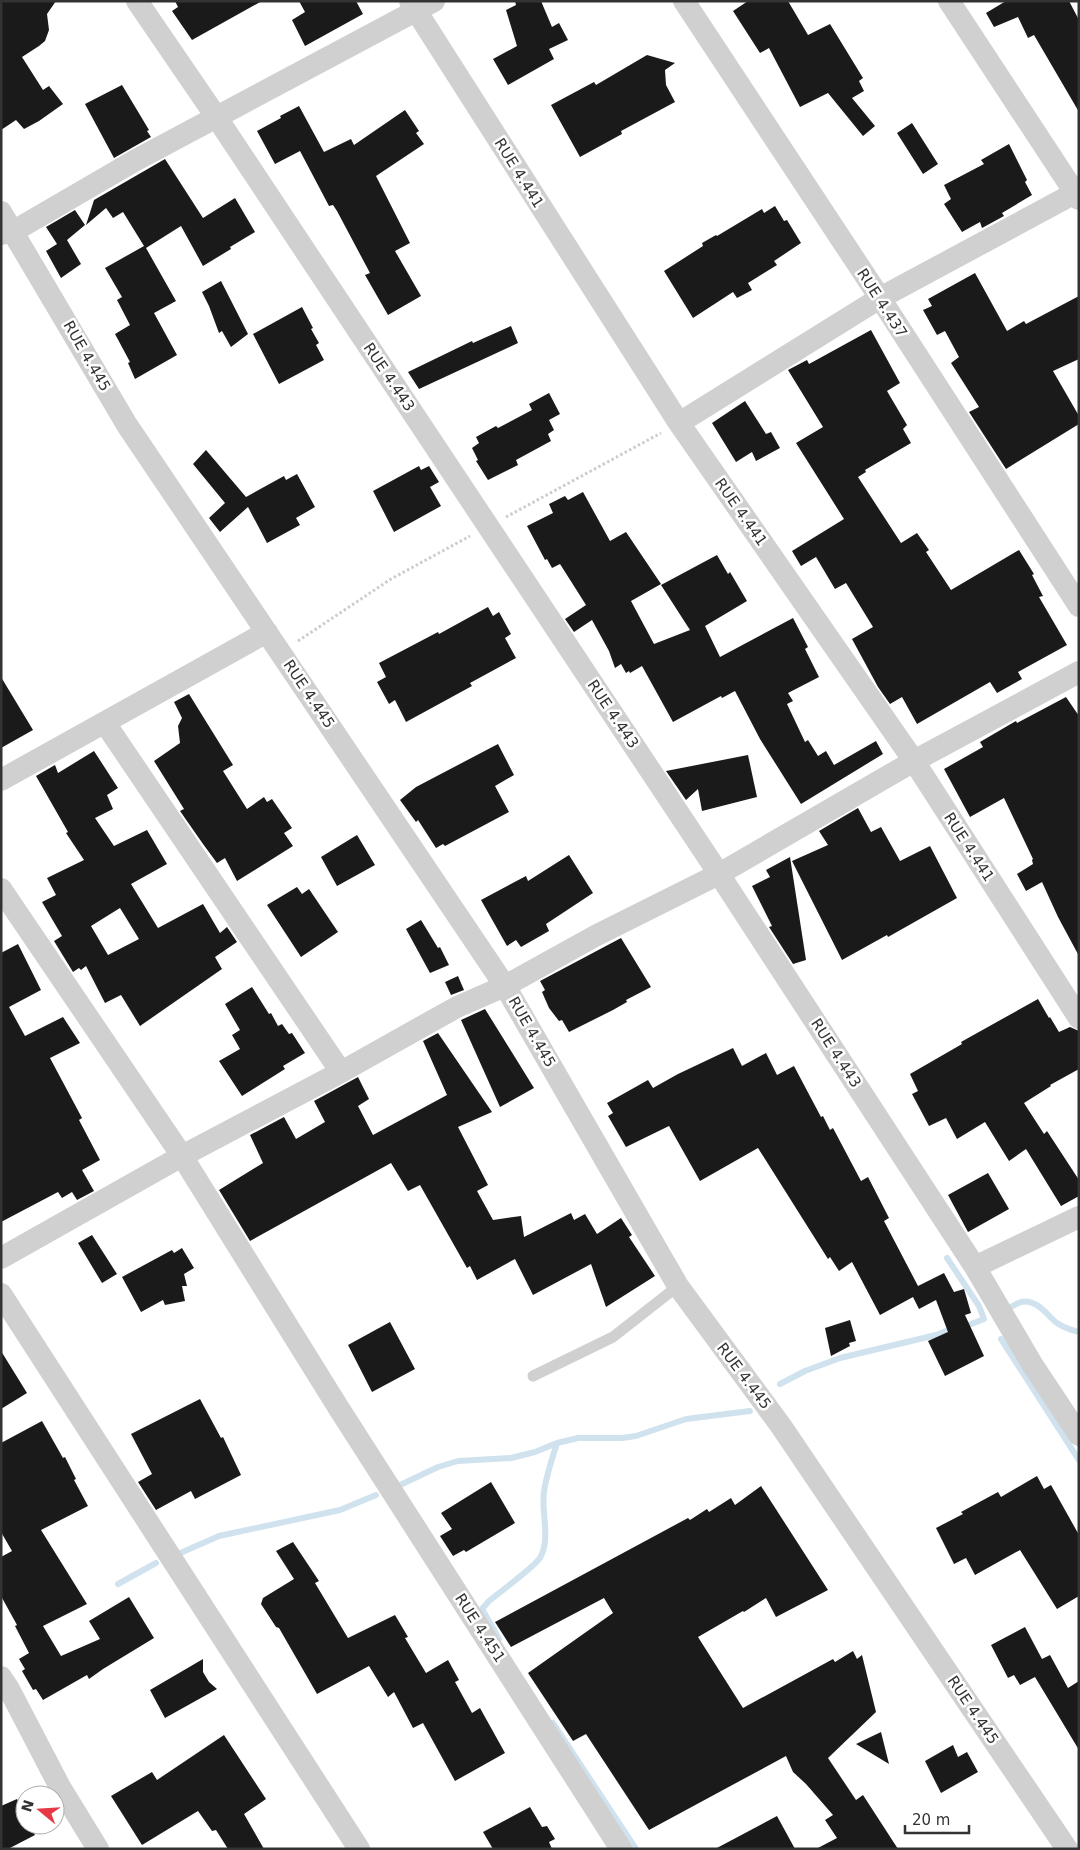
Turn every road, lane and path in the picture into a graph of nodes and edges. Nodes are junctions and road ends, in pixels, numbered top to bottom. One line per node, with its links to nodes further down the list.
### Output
1 (137, 1): 5 (street, RUE 4.443)
2 (684, 1): 9 (street, RUE 4.437)
3 (949, 1): 6 (street)
4 (420, 4): 5 (street); 10 (street, RUE 4.441)
5 (217, 118): 8 (street); 17 (street, RUE 4.443)
6 (1077, 196): 9 (street)
7 (1, 212): 8 (street, RUE 4.445)
8 (7, 232): 12 (street, RUE 4.445)
9 (880, 298): 10 (street); 11 (street, RUE 4.437)
10 (679, 423): 15 (street, RUE 4.441)
11 (1079, 606)
12 (267, 632): 14 (street); 19 (street, RUE 4.445)
13 (1079, 672): 15 (street)
14 (105, 722): 16 (street); 21 (street)
15 (914, 761): 17 (street); 20 (street, RUE 4.441)
16 (1, 780)
17 (719, 874): 19 (street); 25 (street, RUE 4.443)
18 (1, 889): 22 (street, RUE 4.451)
19 (505, 986): 21 (street); 26 (street, RUE 4.445)
20 (1079, 1018)
21 (341, 1072): 22 (street)
22 (182, 1156): 24 (street); 34 (street, RUE 4.451)
23 (1079, 1217): 25 (street)
24 (1, 1258)
25 (975, 1267): 29 (street, RUE 4.443)
26 (678, 1286): 28 (lane); 35 (street, RUE 4.445)
27 (1, 1294): 33 (street)
28 (532, 1376)
29 (1079, 1435)
30 (1, 1677): 32 (street)
31 (1079, 1841): 35 (street)
32 (98, 1849)
33 (359, 1849)
34 (621, 1849)
35 (1067, 1849)

